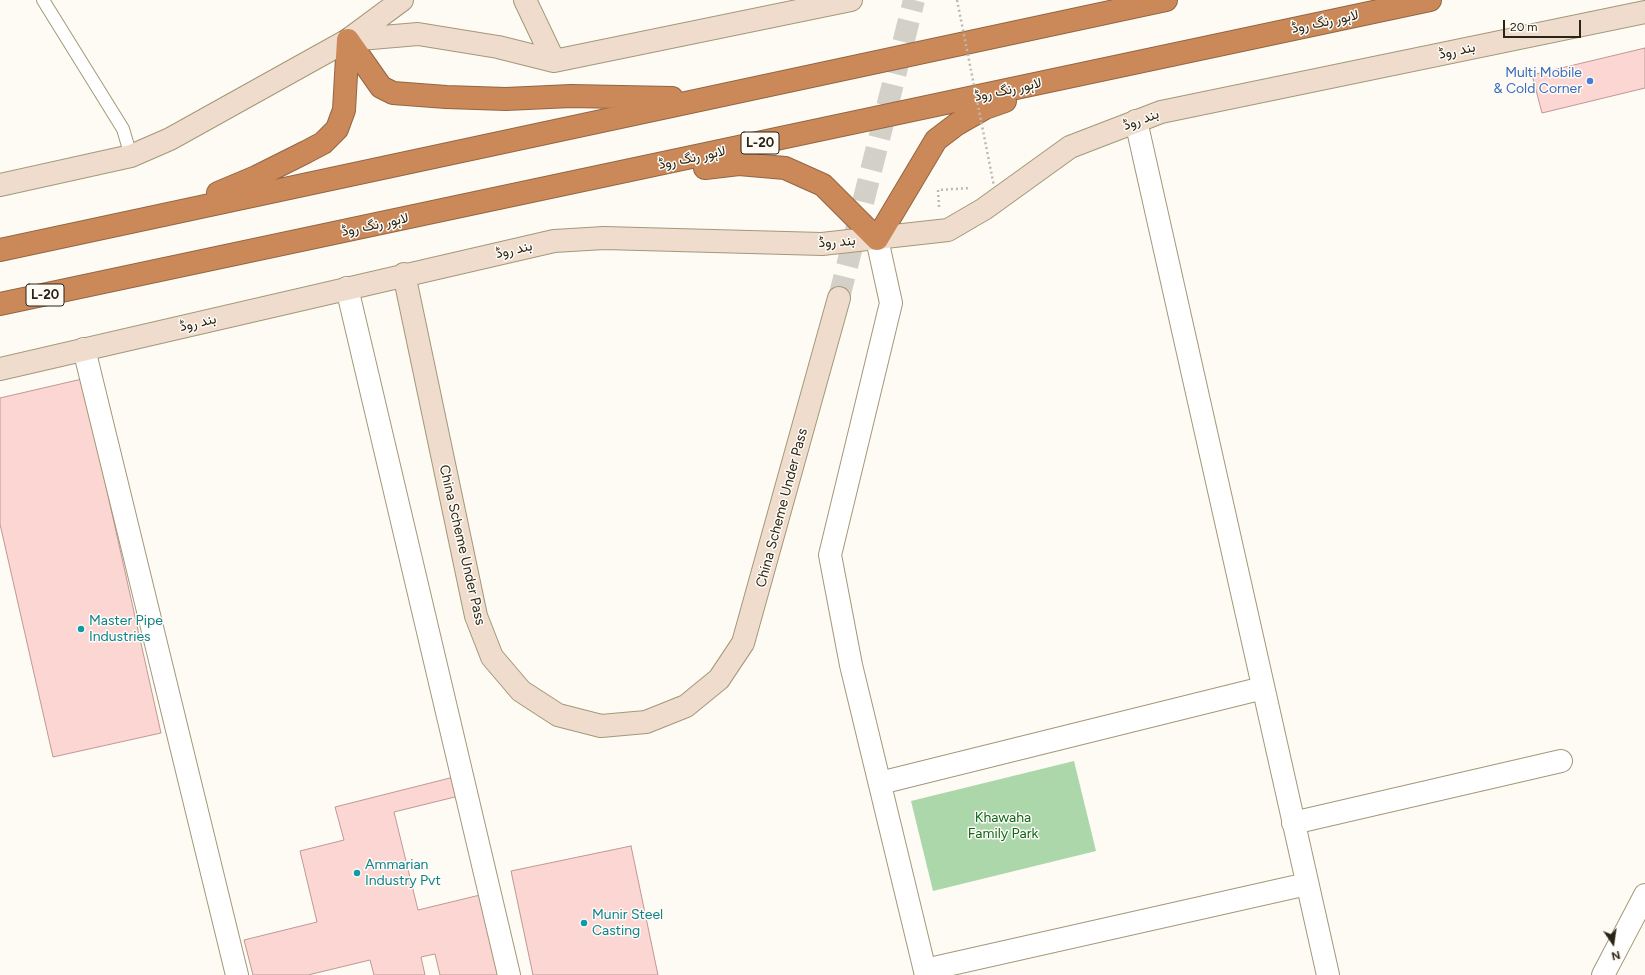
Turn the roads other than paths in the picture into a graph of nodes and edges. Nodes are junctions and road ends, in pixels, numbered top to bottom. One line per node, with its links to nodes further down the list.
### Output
1 (43, 0): 13 (lane)
2 (402, 0): 8 (main road)
3 (525, 0): 9 (main road)
4 (851, 0): 9 (main road)
5 (1166, 0): 11 (highway)
6 (1430, 0): 10 (highway, لاہور رنگ روڈ / L-20)
7 (1645, 12): 12 (main road, بند روڈ)
8 (348, 40): 9 (main road); 11 (highway); 13 (main road); 16 (highway)
9 (554, 61)
10 (1103, 69): 15 (highway, لاہور رنگ روڈ / L-20); 17 (highway)
11 (708, 99): 16 (highway)
12 (1136, 121): 17 (main road, بند روڈ); 25 (street)
13 (131, 156): 14 (main road)
14 (0, 185)
15 (534, 192): 17 (highway); 22 (highway, لاہور رنگ روڈ / L-20)
16 (163, 215): 18 (highway)
17 (878, 239): 19 (main road, بند روڈ); 27 (street)
18 (0, 250)
19 (404, 274): 20 (main road, بند روڈ); 21 (main road, China Scheme Under Pass)
20 (347, 288): 23 (main road, بند روڈ); 33 (street)
21 (840, 298)
22 (0, 304)
23 (84, 350): 24 (main road, بند روڈ); 32 (street)
24 (0, 369)
25 (1263, 688): 27 (street); 28 (street)
26 (1561, 761): 28 (street)
27 (880, 783): 31 (street)
28 (1293, 823): 29 (street)
29 (1307, 884): 31 (street); 34 (street)
30 (1645, 896): 35 (street)
31 (925, 972)
32 (237, 975)
33 (509, 975)
34 (1328, 975)
35 (1603, 975)

